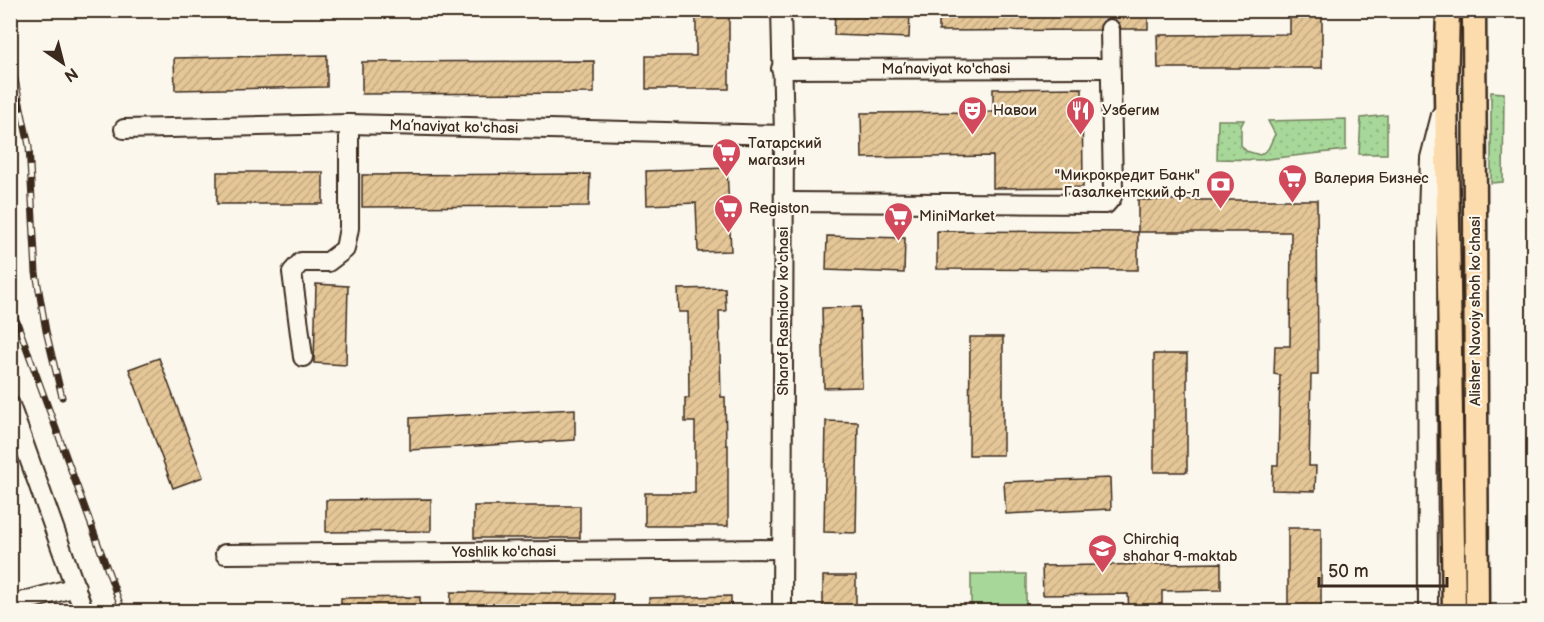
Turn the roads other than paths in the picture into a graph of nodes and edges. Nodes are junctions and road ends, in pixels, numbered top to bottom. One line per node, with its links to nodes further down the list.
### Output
1 (781, 10): 6 (street, Sharof Rashidov ko'chasi)
2 (1448, 10): 7 (main road, Alisher Navoiy shoh koʻchasi)
3 (1474, 10): 22 (main road, Alisher Navoiy shoh koʻchasi)
4 (1110, 29): 5 (street)
5 (1109, 68): 6 (street, Ma’naviyat ko'chasi); 11 (street)
6 (781, 69): 10 (street, Sharof Rashidov ko'chasi)
7 (1446, 92): 20 (street, Alisher Navoiy shoh koʻchasi); 21 (main road, Alisher Navoiy shoh koʻchasi)
8 (349, 124): 9 (street, Ma’naviyat ko'chasi); 10 (street, Ma’naviyat ko'chasi); 12 (street)
9 (124, 129)
10 (784, 135): 11 (street, Sharof Rashidov ko'chasi)
11 (784, 202): 14 (street, Sharof Rashidov ko'chasi)
12 (303, 357)
13 (10, 405): 16 (street)
14 (782, 549): 15 (street, Yoshlik ko'chasi); 19 (street, Sharof Rashidov ko'chasi)
15 (225, 554)
16 (76, 587): 17 (street); 18 (street)
17 (10, 605)
18 (84, 612)
19 (782, 612)
20 (1428, 612)
21 (1454, 612)
22 (1477, 612)

